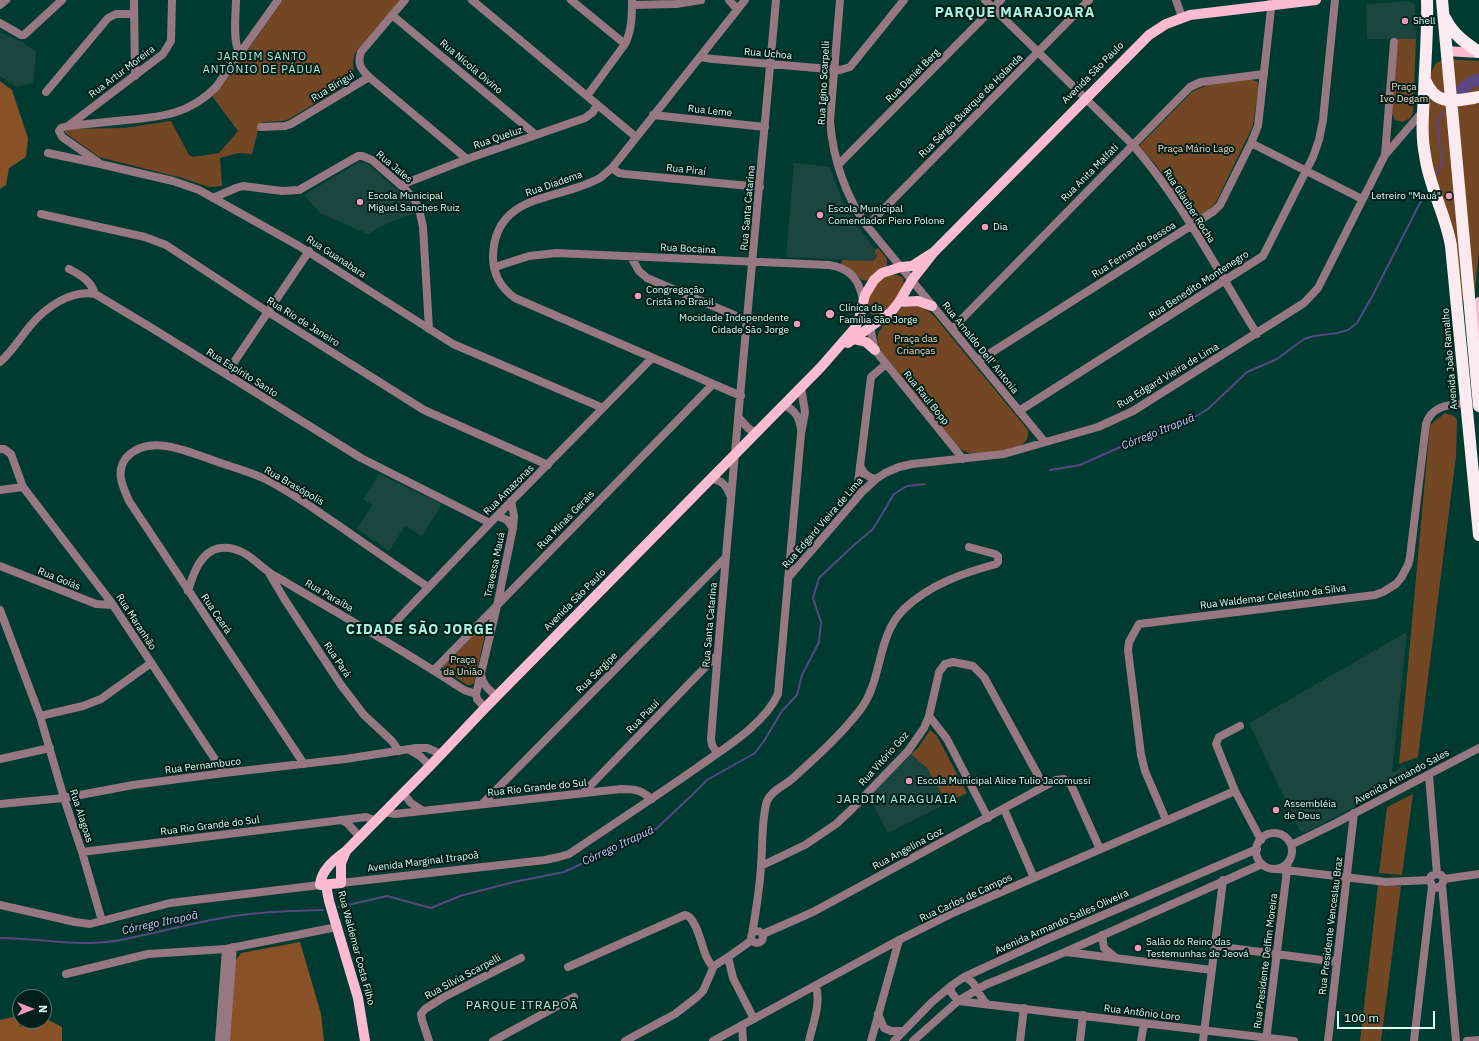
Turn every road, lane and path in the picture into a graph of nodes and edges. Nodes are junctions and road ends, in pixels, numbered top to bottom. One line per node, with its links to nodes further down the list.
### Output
1 (6, 0): 26 (street)
2 (62, 0): 33 (street)
3 (134, 0): 29 (street)
4 (172, 0): 47 (street, Rua Artur Moreira)
5 (236, 0): 34 (street)
6 (278, 0): 35 (street)
7 (405, 0): 31 (street, Rua Birigui)
8 (472, 0): 51 (street)
9 (571, 0): 37 (street)
10 (700, 0): 23 (street)
11 (729, 0): 28 (street)
12 (745, 0): 28 (street, Rua Diadema)
13 (776, 0): 44 (street, Rua Santa Catarina)
14 (840, 0): 45 (street, Rua Igino Scarpelli)
15 (904, 0): 45 (street)
16 (985, 0): 27 (street, Rua Glauber Rocha)
17 (1001, 0): 27 (street, Rua Daniel Berg)
18 (1089, 0): 39 (street, Rua Sérgio Buarque de Holanda)
19 (1316, 0): 25 (main road, Avenida São Paulo)
20 (1335, 0): 73 (street, Rua Benedito Montenegro)
21 (1427, 0): 43 (highway, Avenida João Ramalho)
22 (1442, 0): 30 (highway)
23 (632, 2): 37 (street)
24 (1177, 2): 32 (street)
25 (1272, 2): 32 (main road, Avenida São Paulo); 46 (street, Rua Fernando Pessoa)
26 (0, 5)
27 (993, 8): 39 (street, Rua Glauber Rocha); 71 (street, Rua Daniel Berg)
28 (737, 10): 42 (street, Rua Diadema)
29 (134, 14): 47 (street); 50 (street)
30 (1443, 14): 38 (highway); 40 (highway)
31 (392, 15): 48 (street, Rua Birigui); 62 (street, Rua Nícola Divino)
32 (1182, 17): 53 (main road, Avenida São Paulo)
33 (0, 23)
34 (236, 27): 35 (street); 41 (street)
35 (249, 39): 41 (street)
36 (1394, 42): 68 (street)
37 (625, 44): 51 (street)
38 (1446, 51): 40 (main road); 43 (highway); 54 (highway)
39 (1038, 52): 53 (street, Rua Glauber Rocha); 79 (street, Rua Sérgio Buarque de Holanda)
40 (1479, 52)
41 (240, 53): 58 (street)
42 (700, 56): 44 (street, Rua Uchoa); 57 (street, Rua Diadema)
43 (1426, 62): 49 (highway, Avenida João Ramalho)
44 (770, 64): 45 (street, Rua Uchoa); 60 (street, Rua Santa Catarina)
45 (834, 70): 71 (street, Rua Igino Scarpelli)
46 (1264, 74): 65 (street, Rua Fernando Pessoa); 66 (street, Rua Anita Malfati)
47 (135, 76): 58 (street, Rua Artur Moreira)
48 (369, 77): 59 (street, Rua Birigui); 69 (street)
49 (1425, 80): 54 (highway); 56 (highway, Avenida João Ramalho)
50 (46, 92)
51 (587, 96): 55 (street)
52 (1479, 97): 54 (highway)
53 (1085, 99): 66 (street, Rua Glauber Rocha); 82 (main road, Avenida São Paulo)
54 (1450, 101): 109 (highway)
55 (598, 105): 62 (street, Rua Queluz); 63 (street)
56 (1423, 112): 61 (street, Rua Edgard Vieira de Lima); 64 (highway, Avenida João Ramalho)
57 (653, 115): 60 (street, Rua Leme); 63 (street, Rua Diadema)
58 (68, 126): 70 (street)
59 (261, 127)
60 (765, 127): 75 (street, Rua Santa Catarina)
61 (1404, 133): 64 (street); 68 (street, Rua Edgard Vieira de Lima)
62 (536, 135): 69 (street, Rua Queluz)
63 (636, 137): 72 (street, Rua Diadema)
64 (1423, 137): 113 (highway, Avenida João Ramalho)
65 (1251, 142): 73 (street); 80 (street, Rua Fernando Pessoa)
66 (1132, 145): 80 (street, Rua Glauber Rocha); 99 (street, Rua Anita Malfati)
67 (48, 153): 70 (street, Rua Guanabara)
68 (1385, 155): 77 (street, Rua Edgard Vieira de Lima)
69 (467, 159): 74 (street, Rua Queluz)
70 (100, 164): 76 (street, Rua Guanabara)
71 (838, 165): 79 (street, Rua Igino Scarpelli)
72 (612, 168): 75 (street, Rua Piraí); 85 (street, Rua Diadema)
73 (1307, 171): 77 (street); 89 (street, Rua Benedito Montenegro)
74 (401, 185): 76 (street, Rua Jales); 98 (street, Rua Jales)
75 (760, 187): 84 (street, Rua Santa Catarina)
76 (213, 198): 81 (street, Rua Guanabara)
77 (1362, 200): 100 (street, Rua Edgard Vieira de Lima)
78 (42, 214): 95 (street, Rua Rio de Janeiro)
79 (867, 226): 86 (street, Rua Igino Scarpelli)
80 (1191, 226): 89 (street, Rua Glauber Rocha); 104 (street, Rua Fernando Pessoa)
81 (309, 251): 95 (street); 98 (street, Rua Guanabara)
82 (934, 252): 86 (main road, Avenida São Paulo); 88 (main road, Avenida São Paulo)
83 (631, 257): 84 (street, Rua Bocaina); 85 (street, Rua Bocaina); 96 (street)
84 (753, 263): 93 (street, Rua Bocaina); 96 (street, Rua Santa Catarina)
85 (495, 267): 103 (street, Rua Diadema)
86 (901, 267): 88 (street, Rua Arnaldo Dell' Antonia); 93 (main road, Avenida São Paulo)
87 (69, 269): 90 (street)
88 (912, 280): 91 (main road, Avenida São Paulo); 94 (street, Rua Arnaldo Dell' Antonia)
89 (1224, 280): 100 (street, Rua Glauber Rocha); 117 (street, Rua Benedito Montenegro)
90 (95, 294): 105 (street); 108 (street, Rua Espírito Santo)
91 (899, 302): 94 (main road); 97 (main road, Avenida São Paulo)
92 (1479, 302): 109 (main road)
93 (863, 303): 97 (main road); 107 (main road, Avenida São Paulo)
94 (932, 306): 99 (street, Rua Arnaldo Dell' Antonia)
95 (268, 312): 108 (street); 125 (street, Rua Rio de Janeiro)
96 (748, 321): 112 (street, Rua Santa Catarina)
97 (870, 327): 101 (main road, Avenida São Paulo); 102 (street)
98 (429, 329): 116 (street, Rua Guanabara)
99 (952, 329): 104 (street, Rua Arnaldo Dell' Antonia)
100 (1257, 334): 121 (street, Rua Edgard Vieira de Lima)
101 (853, 339): 102 (main road); 107 (main road, Avenida São Paulo)
102 (874, 350): 106 (street, Rua Raul Bopp)
103 (652, 358): 110 (street, Rua Diadema); 116 (street, Rua Amazonas)
104 (978, 361): 117 (street, Rua Arnaldo Dell' Antonia)
105 (0, 362)
106 (886, 364): 124 (street, Rua Raul Bopp); 126 (street)
107 (821, 367): 111 (main road, Avenida São Paulo)
108 (226, 374): 136 (street, Rua Espírito Santo)
109 (1476, 375): 115 (highway)
110 (713, 384): 112 (street, Rua Diadema); 147 (street, Rua Minas Gerais)
111 (801, 387): 114 (main road, Avenida São Paulo); 120 (street)
112 (741, 396): 118 (street, Rua Santa Catarina)
113 (1466, 403): 138 (highway, Avenida João Ramalho); 185 (street, Rua Waldemar Celestino da Silva)
114 (784, 405): 119 (main road, Avenida São Paulo); 120 (street)
115 (1479, 406)
116 (603, 408): 125 (street, Rua Amazonas)
117 (1019, 411): 121 (street, Rua Arnaldo Dell' Antonia)
118 (739, 418): 119 (street); 123 (street, Rua Santa Catarina)
119 (756, 433): 123 (main road, Avenida São Paulo)
120 (801, 434): 143 (street, Avenida Marginal Itrapoã)
121 (1044, 441): 124 (street, Rua Edgard Vieira de Lima)
122 (0, 449): 130 (street, Rua Maranhão)
123 (734, 455): 128 (main road, Avenida São Paulo); 132 (street, Rua Santa Catarina)
124 (963, 459): 129 (street, Rua Edgard Vieira de Lima)
125 (548, 465): 134 (street, Rua Amazonas)
126 (860, 466): 129 (street); 133 (street)
127 (120, 472): 144 (street, Rua Brasópolis); 145 (street, Rua Ceará)
128 (711, 479): 132 (street); 155 (main road, Avenida São Paulo)
129 (876, 479): 133 (street, Rua Edgard Vieira de Lima)
130 (23, 487): 131 (street); 146 (street, Rua Maranhão)
131 (0, 490)
132 (730, 496): 140 (street, Rua Santa Catarina)
133 (856, 500): 143 (street, Rua Edgard Vieira de Lima)
134 (511, 502): 135 (street, Rua Amazonas); 137 (street, Travessa Mauá)
135 (498, 516): 136 (street, Rua Amazonas); 137 (street, Travessa Mauá)
136 (490, 523): 144 (street, Rua Amazonas)
137 (513, 528): 147 (street, Travessa Mauá)
138 (1479, 535)
139 (969, 547): 196 (street)
140 (726, 557): 150 (street, Rua Santa Catarina); 177 (street, Rua Sergipe)
141 (0, 566): 146 (street, Rua Goiás)
142 (269, 572): 145 (street, Rua Paraíba); 149 (street, Rua Paraíba); 163 (street, Rua Pará)
143 (788, 578): 164 (street, Avenida Marginal Itrapoã)
144 (428, 587): 149 (street, Rua Amazonas)
145 (188, 591): 167 (street, Rua Ceará)
146 (113, 605): 151 (street, Rua Maranhão)
147 (497, 606): 152 (street, Rua Minas Gerais); 153 (street)
148 (0, 610): 157 (street)
149 (381, 637): 152 (street, Rua Paraíba)
150 (717, 655): 164 (street, Rua Santa Catarina); 174 (street, Rua Piauí)
151 (151, 663): 157 (street); 169 (street, Rua Maranhão)
152 (434, 670): 154 (street, Rua Paraíba)
153 (481, 674): 154 (street); 155 (street)
154 (476, 694): 156 (street)
155 (496, 696): 156 (main road, Avenida São Paulo)
156 (485, 708): 165 (main road, Avenida São Paulo)
157 (40, 716): 160 (street, Rua Alagoas)
158 (929, 716): 171 (street, Rua Vitório Goz); 183 (street); 196 (street, Rua Vitório Goz)
159 (1240, 726): 172 (street)
160 (50, 748): 166 (street); 175 (street, Rua Alagoas)
161 (1479, 748): 170 (street, Avenida Armando Sales)
162 (410, 750): 163 (street, Rua Pernambuco); 165 (street, Rua Pernambuco); 168 (street)
163 (399, 751): 167 (street, Rua Pernambuco)
164 (717, 753): 176 (street, Avenida Marginal Itrapoã)
165 (442, 754): 168 (main road, Avenida São Paulo)
166 (0, 759)
167 (304, 764): 169 (street, Rua Pernambuco)
168 (430, 766): 173 (main road, Avenida São Paulo)
169 (224, 773): 175 (street, Rua Pernambuco)
170 (1428, 775): 182 (street, Avenida Armando Sales); 201 (street)
171 (1044, 786): 179 (street, Rua Angelina Goz); 190 (street, Rua Angelina Goz)
172 (1236, 791): 185 (street, Rua Carlos de Campos); 188 (street)
173 (403, 793): 180 (street); 181 (main road, Avenida São Paulo)
174 (583, 793): 176 (street, Rua Rio Grande do Sul); 177 (street, Rua Rio Grande do Sul)
175 (64, 798): 178 (street, Rua Pernambuco); 193 (street, Rua Alagoas)
176 (652, 799): 203 (street, Avenida Marginal Itrapoã)
177 (483, 803): 180 (street, Rua Rio Grande do Sul)
178 (0, 804)
179 (1004, 808): 183 (street, Rua Angelina Goz); 200 (street)
180 (422, 810): 181 (street, Rua Rio Grande do Sul)
181 (384, 812): 186 (main road, Avenida São Paulo)
182 (1354, 813): 189 (street, Avenida Armando Sales); 199 (street, Rua Presidente Venceslau Braz)
183 (988, 818): 210 (street, Rua Angelina Goz)
184 (341, 820): 186 (street, Rua Rio Grande do Sul); 187 (street); 193 (street, Rua Rio Grande do Sul)
185 (1166, 820): 190 (street, Rua Carlos de Campos)
186 (376, 821): 187 (main road, Avenida São Paulo)
187 (360, 837): 192 (main road, Avenida São Paulo)
188 (1261, 840): 189 (street); 191 (street)
189 (1291, 845): 195 (street)
190 (1100, 848): 200 (street, Rua Carlos de Campos)
191 (1257, 849): 194 (street); 225 (street, Avenida Armando Salles Oliveira)
192 (346, 850): 203 (main road); 206 (main road, Avenida São Paulo)
193 (82, 852): 208 (street, Rua Alagoas)
194 (1262, 864): 197 (street); 202 (street)
195 (1289, 864): 197 (street); 199 (street); 204 (street, Rua Presidente Delfim Moreira)
196 (761, 866): 210 (street)
197 (1275, 869): 204 (street, Rua Presidente Delfim Moreira)
198 (1479, 874): 201 (street)
199 (1347, 877): 205 (street); 220 (street, Rua Presidente Venceslau Braz)
200 (1034, 878): 212 (street, Rua Carlos de Campos)
201 (1441, 879): 205 (street); 205 (street); 261 (street)
202 (1223, 880): 211 (street); 213 (street)
203 (341, 883): 206 (main road, Avenida Marginal Itrapoã)
204 (1286, 883): 216 (street, Rua Presidente Delfim Moreira)
205 (1431, 883): 260 (street)
206 (323, 885): 208 (street, Avenida Marginal Itrapoã); 209 (main road, Rua Waldemar Costa Filho)
207 (0, 905): 208 (street, Avenida Marginal Itrapoã)
208 (102, 921)
209 (337, 927): 214 (street); 244 (main road, Rua Waldemar Costa Filho)
210 (756, 934): 217 (street, Rua Angelina Goz)
211 (1102, 935): 215 (street); 219 (street)
212 (899, 940): 226 (street, Rua Carlos de Campos); 233 (street)
213 (1215, 946): 216 (street); 223 (street)
214 (230, 948): 224 (street); 242 (street); 243 (street)
215 (1066, 952): 219 (street); 228 (street)
216 (1277, 954): 220 (street); 240 (street, Rua Presidente Delfim Moreira)
217 (728, 957): 222 (street, Rua Angelina Goz); 235 (street)
218 (521, 958): 245 (street, Rua Sílvia Scarpelli)
219 (1116, 958): 223 (street)
220 (1337, 962): 259 (street, Rua Presidente Venceslau Braz)
221 (568, 967): 222 (street)
222 (713, 967): 247 (street)
223 (1212, 970): 238 (street)
224 (66, 974)
225 (964, 977): 227 (street, Avenida Armando Salles Oliveira); 228 (street)
226 (816, 986): 235 (street, Rua Carlos de Campos); 250 (street)
227 (951, 986): 230 (street); 239 (street, Avenida Armando Salles Oliveira)
228 (977, 989): 230 (street); 231 (street)
229 (574, 997): 246 (street)
230 (958, 1001): 231 (street, Rua Antônio Loro); 253 (street)
231 (987, 1004): 232 (street, Rua Antônio Loro)
232 (1024, 1008): 234 (street, Rua Antônio Loro); 254 (street)
233 (878, 1014): 239 (street); 251 (street)
234 (1083, 1016): 236 (street, Rua Antônio Loro); 255 (street)
235 (754, 1019): 237 (street, Rua Carlos de Campos)
236 (1144, 1023): 238 (street, Rua Antônio Loro); 256 (street)
237 (742, 1025): 248 (street, Rua Carlos de Campos); 249 (street)
238 (1204, 1030): 240 (street, Rua Antônio Loro); 257 (street)
239 (903, 1031): 252 (street, Avenida Armando Salles Oliveira)
240 (1266, 1039): 258 (street, Rua Antônio Loro)
241 (1479, 1040): 262 (street)
242 (219, 1041)
243 (226, 1041)
244 (366, 1041)
245 (429, 1041)
246 (493, 1041)
247 (626, 1041)
248 (713, 1041)
249 (743, 1041)
250 (809, 1041)
251 (871, 1041)
252 (894, 1041)
253 (912, 1041)
254 (1020, 1041)
255 (1080, 1041)
256 (1142, 1041)
257 (1203, 1041)
258 (1294, 1041)
259 (1328, 1041)
260 (1414, 1041)
261 (1456, 1041)
262 (1467, 1041)

